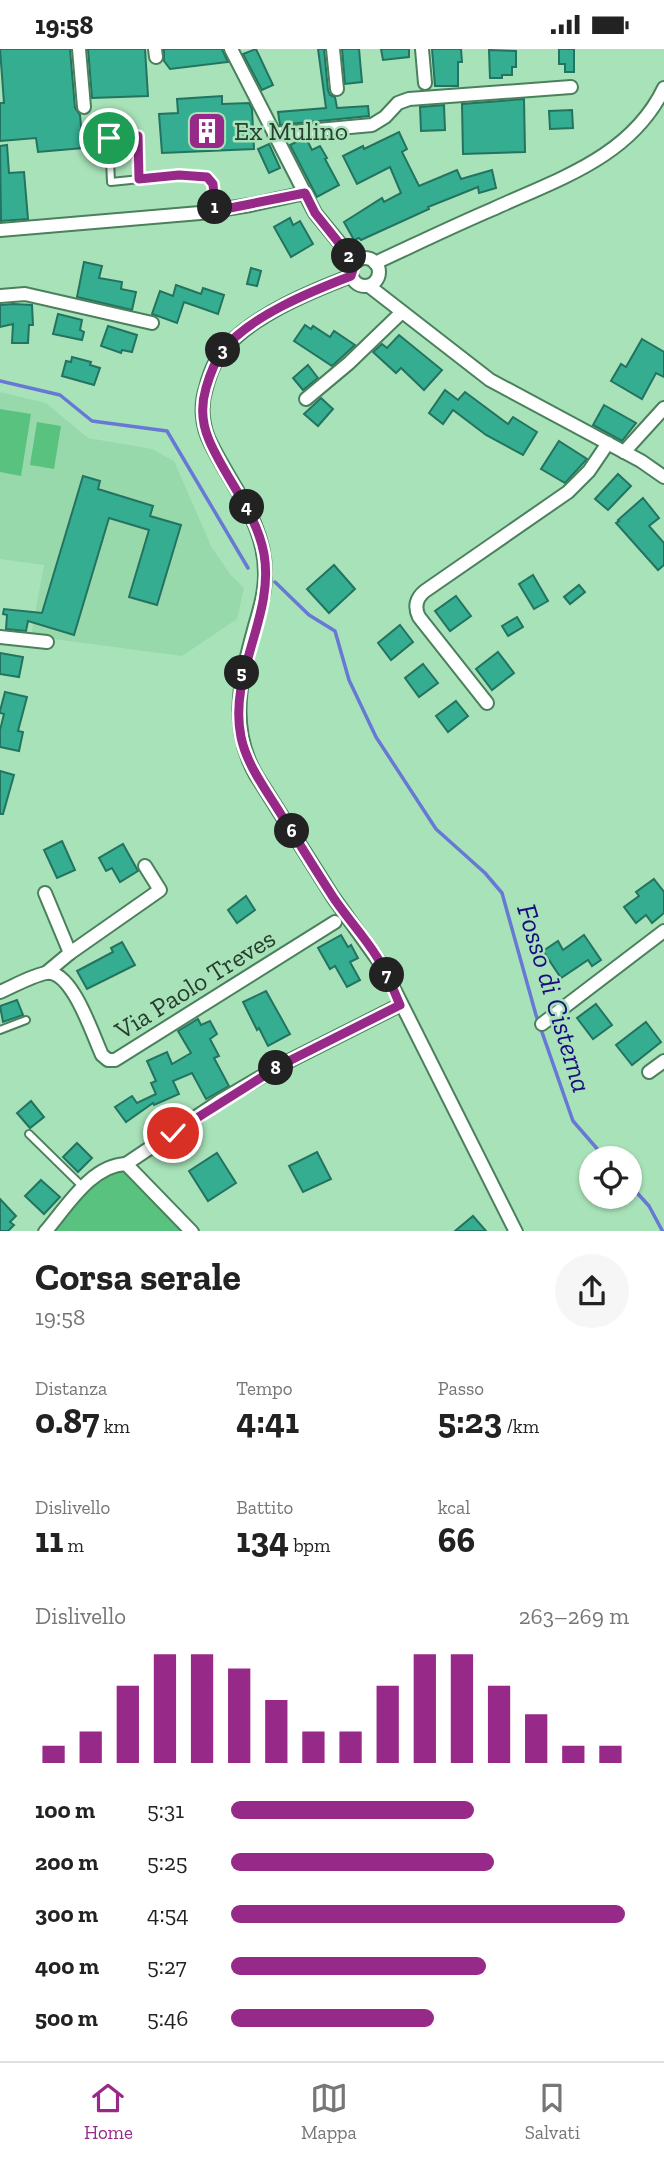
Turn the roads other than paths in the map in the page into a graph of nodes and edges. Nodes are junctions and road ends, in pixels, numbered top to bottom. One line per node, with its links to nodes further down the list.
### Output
1 (79, 49): 9 (street)
2 (230, 49): 10 (street)
3 (333, 49): 8 (street)
4 (422, 49): 5 (street)
5 (425, 83)
6 (571, 87): 10 (street)
7 (664, 88): 16 (street)
8 (337, 89)
9 (84, 107)
10 (274, 134): 12 (street)
11 (139, 179): 11 (lane); 13 (lane)
12 (305, 193): 13 (street); 15 (street)
13 (215, 211): 14 (street)
14 (0, 230)
15 (355, 263): 16 (street); 17 (street)
16 (375, 263): 18 (street)
17 (351, 276): 18 (street); 37 (street)
18 (369, 286): 20 (street)
19 (0, 296): 21 (street)
20 (402, 312): 22 (street); 24 (street)
21 (152, 323)
22 (306, 399)
23 (664, 408): 25 (street)
24 (608, 443): 25 (street); 29 (street)
25 (624, 452): 26 (street)
26 (664, 477)
27 (0, 637): 28 (street)
28 (47, 642)
29 (487, 703)
30 (145, 866): 34 (street)
31 (45, 893): 34 (street)
32 (335, 922): 35 (street, Via Paolo Treves)
33 (664, 931): 39 (street)
34 (70, 953): 35 (street)
35 (46, 973): 36 (street)
36 (0, 992)
37 (400, 1005): 44 (street); 48 (street)
38 (26, 1020): 40 (lane)
39 (542, 1024)
40 (0, 1030)
41 (664, 1061): 42 (street)
42 (649, 1072)
43 (29, 1134): 45 (lane)
44 (126, 1164): 45 (street); 47 (street)
45 (83, 1188): 46 (street)
46 (45, 1231)
47 (192, 1231)
48 (516, 1231)

